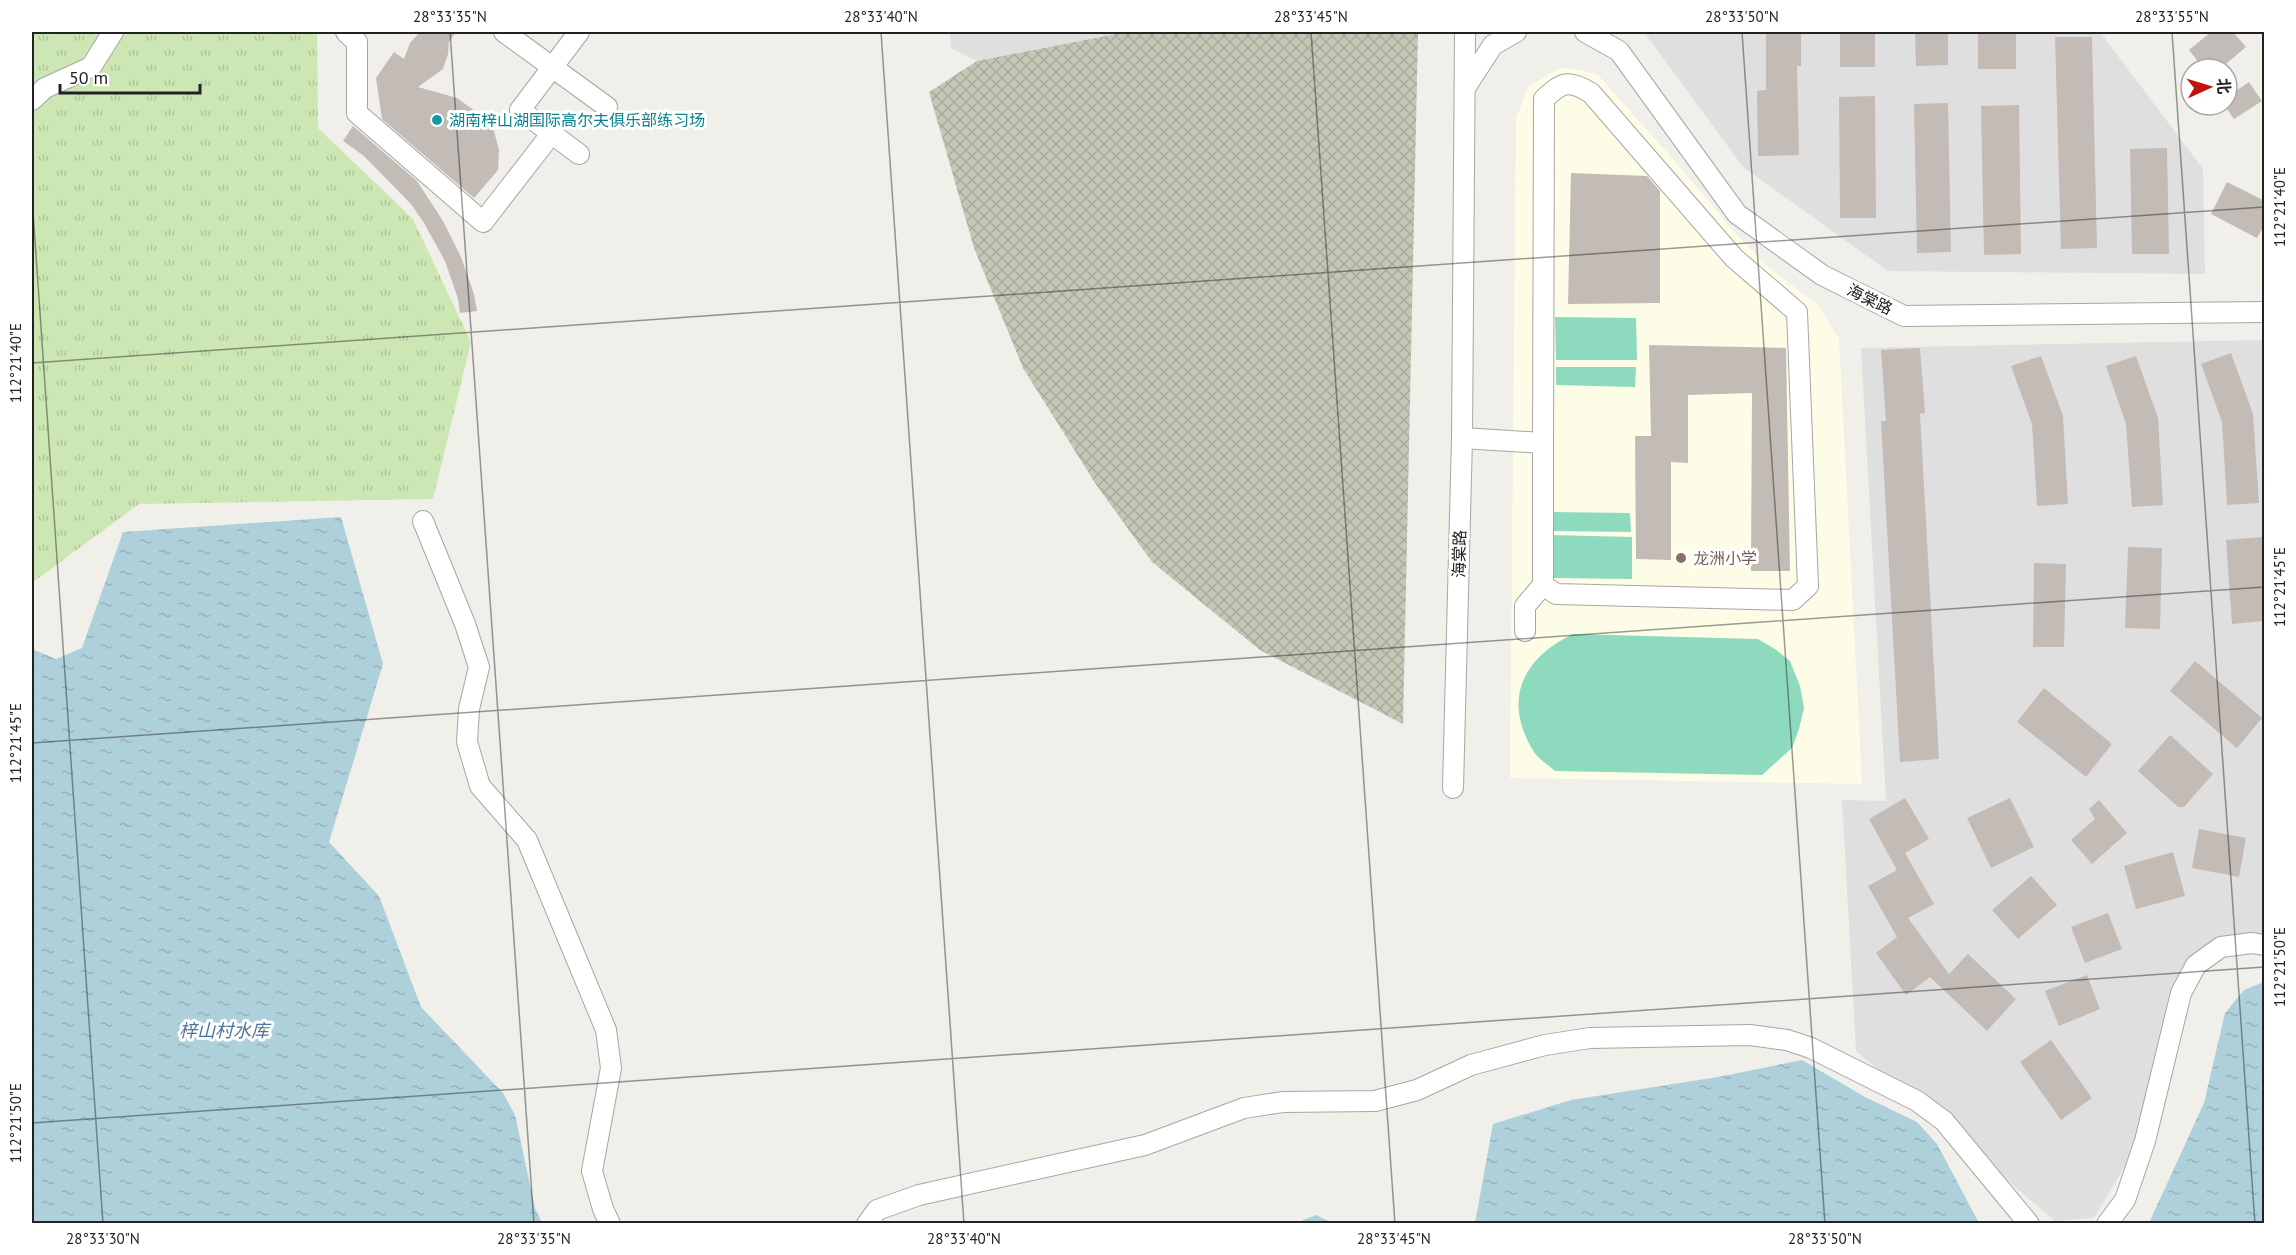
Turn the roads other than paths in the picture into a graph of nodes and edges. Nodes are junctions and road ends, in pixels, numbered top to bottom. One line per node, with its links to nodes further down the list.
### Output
1 (113, 32): 10 (street)
2 (346, 32): 12 (street)
3 (504, 32): 8 (street)
4 (579, 32): 8 (street)
5 (1465, 32): 9 (street, 海棠路)
6 (1516, 32): 9 (street)
7 (1585, 32): 14 (street, 海棠路)
8 (552, 67): 11 (street); 12 (street)
9 (1465, 87): 15 (street, 海棠路)
10 (32, 100)
11 (607, 107)
12 (552, 133): 13 (street)
13 (579, 154)
14 (2265, 312)
15 (1462, 438): 16 (street); 20 (street, 海棠路)
16 (1543, 443): 18 (street); 18 (street)
17 (423, 521): 22 (street)
18 (1543, 585): 19 (street)
19 (1525, 631)
20 (1453, 788)
21 (2265, 945): 25 (street)
22 (610, 1224)
23 (867, 1224): 24 (street)
24 (2029, 1224)
25 (2107, 1224)

